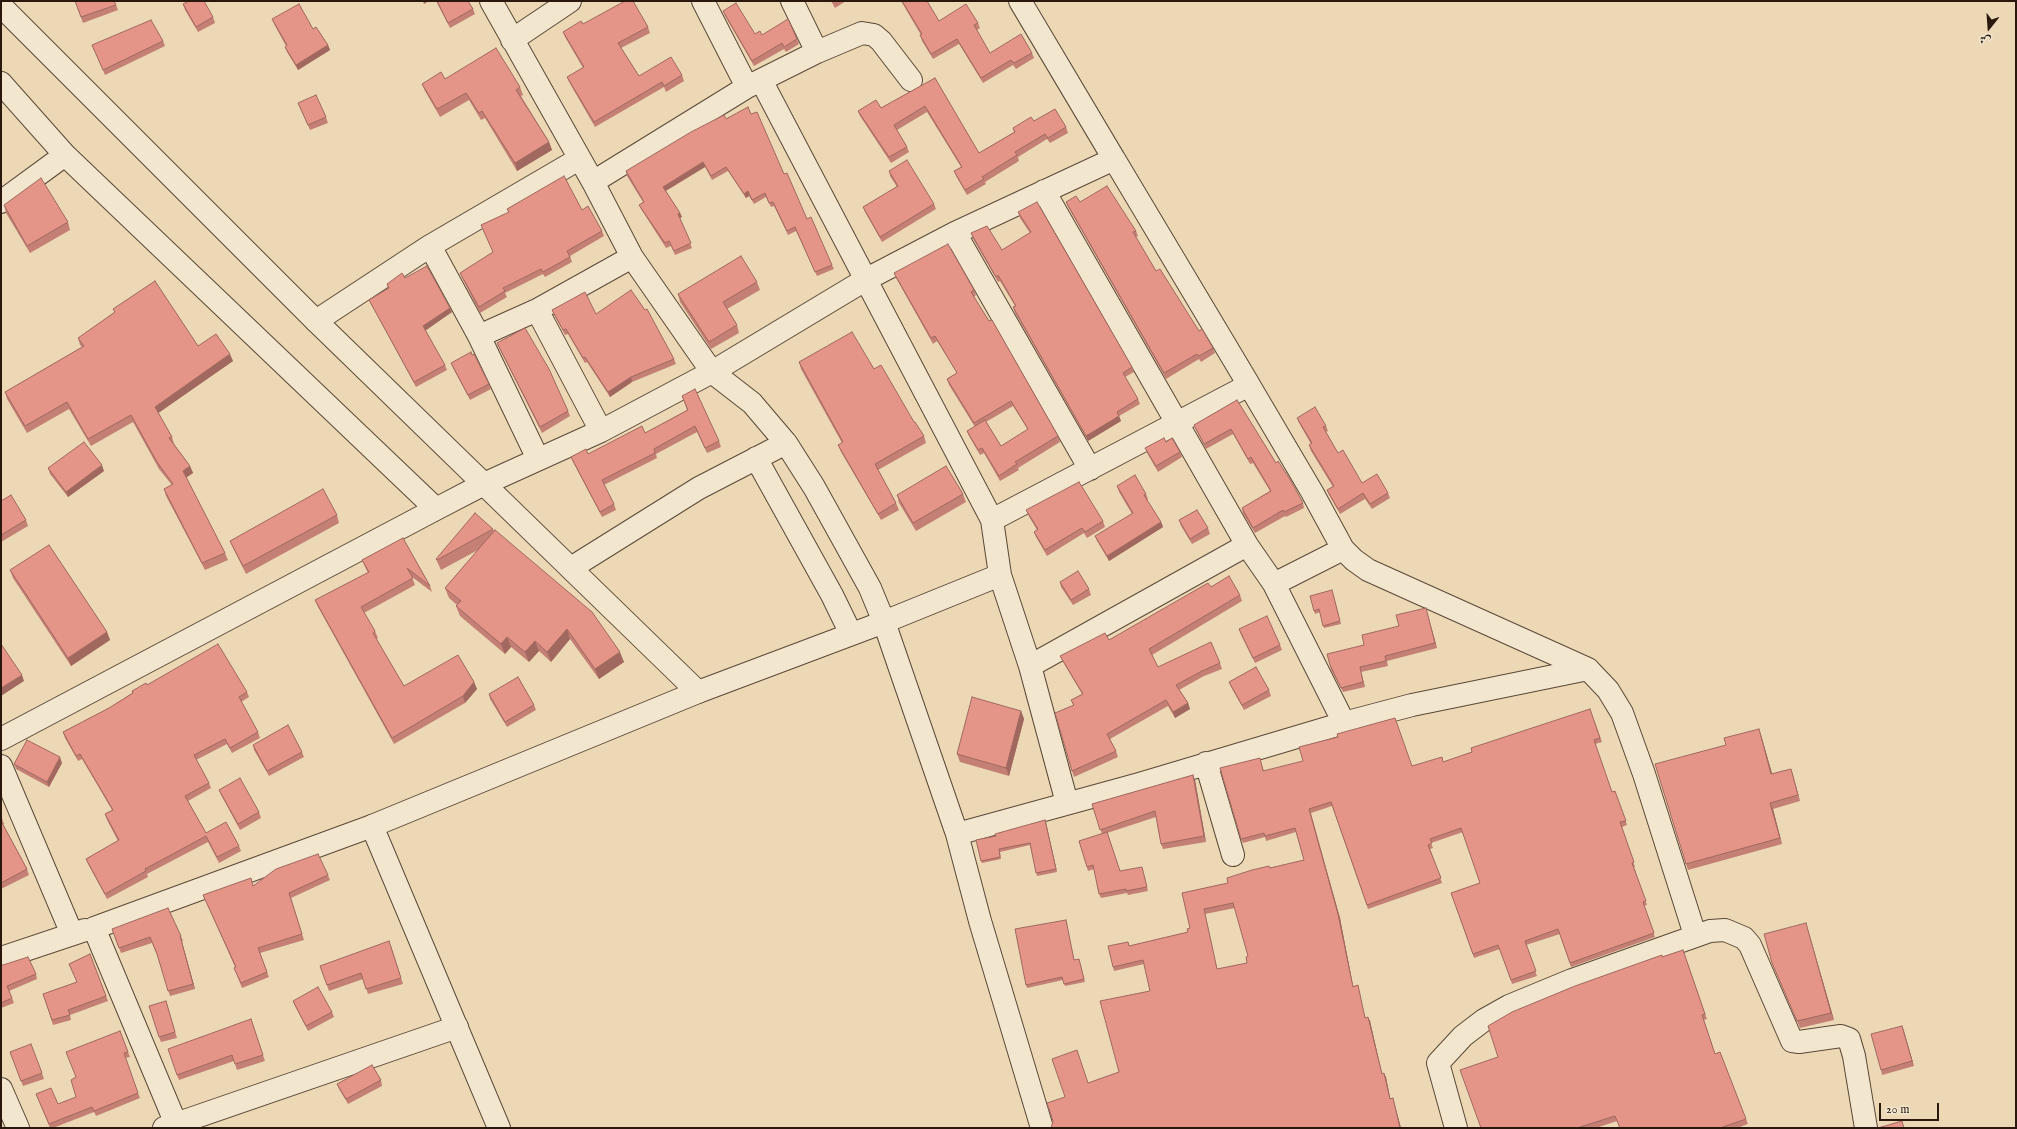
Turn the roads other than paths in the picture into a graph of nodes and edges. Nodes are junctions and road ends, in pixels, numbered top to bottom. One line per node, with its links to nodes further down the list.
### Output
1 (491, 1): 7 (street)
2 (570, 1): 7 (street)
3 (703, 1): 11 (street)
4 (792, 1): 8 (street)
5 (1020, 1): 14 (street)
6 (1, 6): 23 (street)
7 (512, 40): 13 (street)
8 (817, 52): 9 (street); 11 (street)
9 (911, 80)
10 (1, 83): 12 (street)
11 (754, 84): 15 (street); 21 (street)
12 (65, 155): 17 (street); 34 (street)
13 (579, 159): 15 (street); 19 (street)
14 (1114, 159): 16 (street); 26 (street)
15 (593, 182): 20 (street)
16 (1044, 191): 18 (street); 27 (street)
17 (1, 202)
18 (955, 233): 21 (street); 32 (street)
19 (430, 246): 23 (street); 24 (street)
20 (632, 257): 22 (street); 25 (street)
21 (865, 280): 25 (street); 35 (street)
22 (537, 310): 24 (street); 28 (street)
23 (316, 321): 33 (street)
24 (479, 336): 31 (street)
25 (712, 372): 28 (street); 29 (street)
26 (1249, 385): 27 (street); 37 (street)
27 (1176, 422): 32 (street); 36 (street)
28 (601, 431): 31 (street)
29 (786, 443): 30 (street); 41 (street)
30 (756, 458): 38 (street); 42 (street)
31 (538, 459): 33 (street)
32 (1090, 468): 35 (street)
33 (484, 484): 34 (street); 38 (street)
34 (436, 509): 47 (street)
35 (992, 520): 39 (street)
36 (1247, 545): 40 (street); 43 (street)
37 (1343, 549): 40 (street); 44 (street)
38 (571, 568): 45 (street)
39 (1000, 575): 41 (street); 43 (street)
40 (1274, 584): 46 (street)
41 (884, 622): 42 (street); 52 (street)
42 (851, 634): 45 (street)
43 (1030, 666): 50 (street)
44 (1588, 669): 46 (street); 56 (street)
45 (698, 692): 51 (street)
46 (1344, 723): 48 (street)
47 (1, 739)
48 (1206, 763): 50 (street); 53 (street)
49 (1, 766): 55 (street)
50 (1067, 803): 52 (street)
51 (372, 826): 54 (street); 58 (street)
52 (957, 834): 63 (street)
53 (1233, 855)
54 (94, 928): 55 (street); 60 (street)
55 (72, 934): 57 (street)
56 (1695, 935): 64 (street); 65 (street)
57 (1, 958)
58 (457, 1027): 60 (street); 62 (street)
59 (1, 1089): 61 (street)
60 (170, 1126)
61 (18, 1128)
62 (499, 1128)
63 (1042, 1128)
64 (1456, 1128)
65 (1866, 1128)

